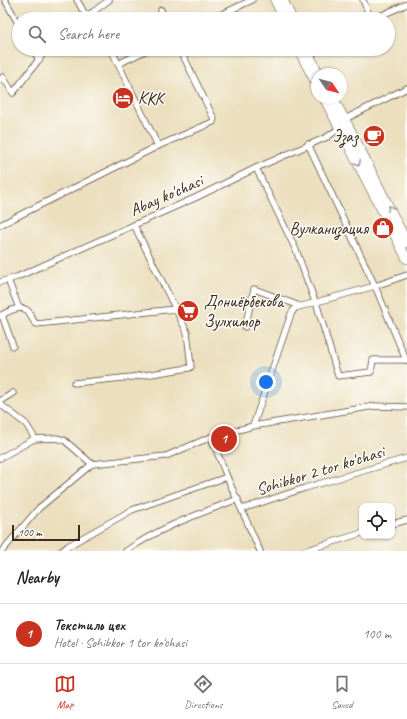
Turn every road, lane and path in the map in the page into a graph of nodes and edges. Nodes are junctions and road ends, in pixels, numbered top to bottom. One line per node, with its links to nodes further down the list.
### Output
1 (5, 0): 9 (street)
2 (77, 0): 10 (street)
3 (109, 0): 11 (street)
4 (252, 0): 12 (street)
5 (275, 0): 13 (main road)
6 (283, 0): 14 (main road)
7 (362, 0): 15 (street)
8 (407, 4): 16 (street)
9 (12, 12)
10 (84, 12)
11 (93, 12)
12 (227, 12)
13 (281, 12)
14 (289, 12)
15 (368, 12)
16 (388, 12)
17 (37, 56): 24 (street)
18 (42, 56): 24 (street)
19 (114, 56): 25 (street)
20 (135, 56): 25 (street)
21 (183, 56): 34 (street)
22 (302, 56): 27 (main road)
23 (309, 56): 26 (main road)
24 (39, 60): 28 (street)
25 (118, 64): 34 (street)
26 (316, 68)
27 (311, 74)
28 (1, 77)
29 (407, 88): 32 (street, Abay ko'chasi)
30 (328, 104): 32 (main road)
31 (335, 104): 32 (main road)
32 (342, 123): 33 (street, Abay ko'chasi); 38 (main road, one-way to 32); 39 (main road, one-way to 39)
33 (308, 144): 35 (street, Abay ko'chasi); 43 (street)
34 (158, 146): 36 (street)
35 (256, 168): 37 (street, Abay ko'chasi); 44 (street)
36 (0, 225)
37 (134, 225): 41 (street, Abay ko'chasi); 47 (street)
38 (407, 243)
39 (407, 259)
40 (407, 275): 43 (street)
41 (8, 280): 42 (street, Abay ko'chasi); 46 (street)
42 (0, 282)
43 (375, 286): 44 (street); 51 (street)
44 (316, 302): 45 (street); 51 (street)
45 (301, 306): 49 (street); 56 (street)
46 (19, 308): 47 (street); 48 (street)
47 (175, 309): 52 (street)
48 (1, 315): 50 (street)
49 (245, 327)
50 (13, 346)
51 (406, 360)
52 (74, 383)
53 (13, 394): 54 (street)
54 (0, 402): 58 (street)
55 (407, 407): 56 (street)
56 (253, 426): 57 (street)
57 (211, 437): 61 (street); 62 (street)
58 (34, 439): 59 (street); 61 (street)
59 (0, 458)
60 (406, 460): 64 (street, Sohibkor 2 tor ko'chasi)
61 (92, 464): 69 (street)
62 (227, 477): 63 (street); 70 (street)
63 (238, 499): 64 (street); 71 (street, Sohibkor 2 tor ko'chasi)
64 (242, 508): 68 (street)
65 (407, 520): 66 (street)
66 (395, 523)
67 (359, 534): 72 (street)
68 (259, 550)
69 (2, 551)
70 (62, 551)
71 (126, 551)
72 (304, 551)

